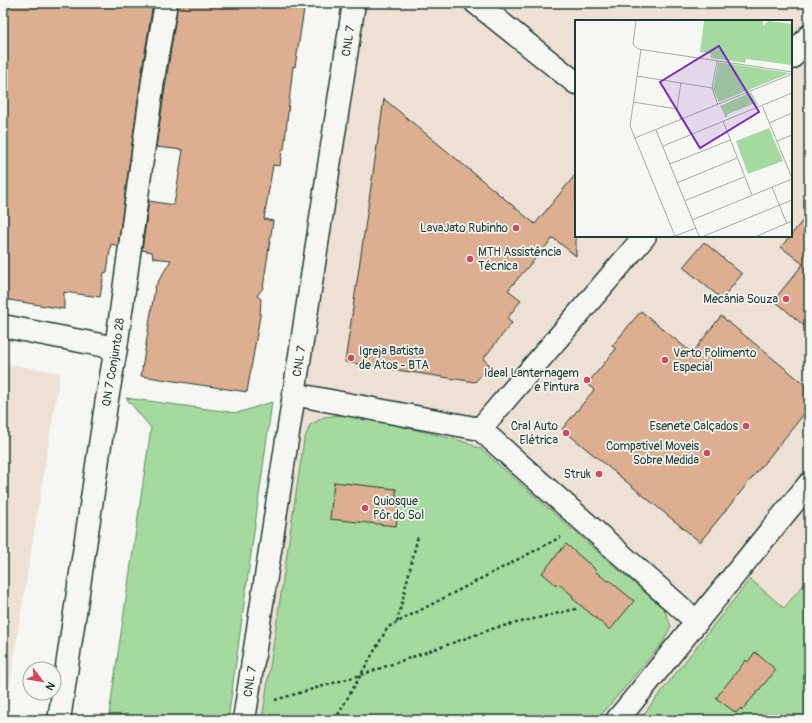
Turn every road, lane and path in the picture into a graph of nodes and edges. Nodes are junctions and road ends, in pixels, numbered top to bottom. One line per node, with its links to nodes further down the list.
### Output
1 (166, 3): 9 (street, QN 7 Conjunto 28)
2 (354, 3): 10 (street, CNL 7)
3 (476, 3): 6 (street)
4 (809, 36): 5 (street)
5 (792, 57)
6 (575, 82)
7 (645, 237): 11 (street)
8 (3, 326): 9 (street)
9 (116, 348): 20 (street, QN 7 Conjunto 28)
10 (293, 394): 11 (street); 21 (street, CNL 7)
11 (480, 429): 16 (street)
12 (809, 484): 16 (street)
13 (566, 535): 17 (path)
14 (418, 536): 17 (path)
15 (576, 609): 18 (path)
16 (698, 622): 23 (street)
17 (397, 623): 18 (path)
18 (361, 675): 19 (path); 22 (path)
19 (272, 701)
20 (59, 720)
21 (244, 720)
22 (335, 720)
23 (617, 720)

